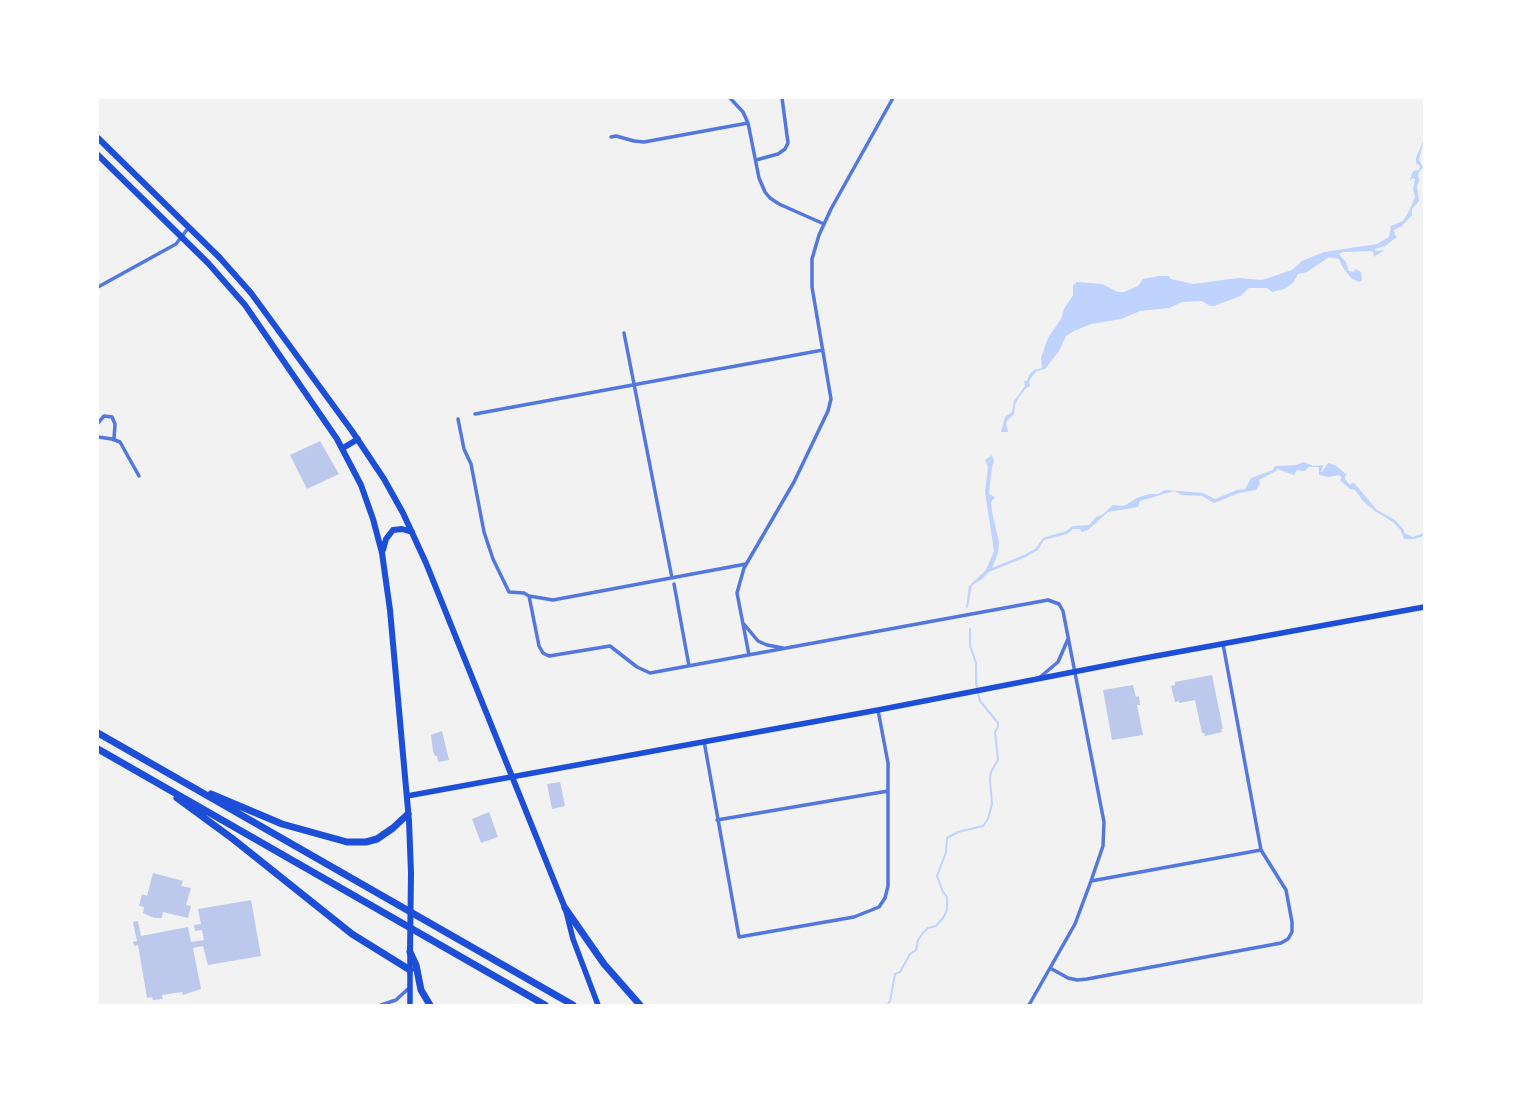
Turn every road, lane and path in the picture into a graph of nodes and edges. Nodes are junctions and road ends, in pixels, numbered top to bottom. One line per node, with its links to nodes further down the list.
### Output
1 (730, 98): 4 (street)
2 (782, 98): 8 (street)
3 (893, 98): 9 (street)
4 (748, 123): 5 (street); 8 (street)
5 (611, 137)
6 (98, 138): 10 (main road)
7 (98, 155): 11 (main road)
8 (756, 160): 9 (street)
9 (824, 224): 16 (street)
10 (189, 227): 11 (street); 13 (main road)
11 (182, 237): 12 (street); 14 (main road)
12 (98, 287)
13 (251, 293): 14 (main road); 23 (main road)
14 (242, 300): 24 (main road)
15 (624, 332): 17 (street)
16 (823, 350): 17 (street); 28 (street)
17 (635, 385): 18 (street); 29 (street)
18 (476, 414)
19 (458, 419): 31 (street)
20 (98, 423): 22 (street)
21 (98, 437): 22 (street)
22 (114, 439): 25 (street)
23 (358, 439): 24 (main road); 26 (main road)
24 (342, 448): 27 (main road)
25 (139, 476)
26 (412, 532): 27 (main road); 45 (main road)
27 (382, 553): 49 (main road)
28 (746, 564): 29 (street); 33 (street)
29 (672, 578): 31 (street)
30 (674, 584): 38 (street)
31 (529, 596): 38 (street)
32 (1424, 607): 35 (main road)
33 (741, 620): 36 (street); 37 (street)
34 (1068, 638): 36 (street); 39 (street); 40 (street)
35 (1223, 644): 39 (main road); 52 (street)
36 (786, 648): 37 (street)
37 (748, 655): 38 (street)
38 (690, 666)
39 (1075, 671): 40 (main road); 53 (street)
40 (1038, 679): 41 (main road)
41 (878, 710): 43 (main road); 48 (street)
42 (98, 733): 47 (highway)
43 (704, 741): 45 (main road); 51 (street)
44 (98, 749): 46 (highway)
45 (511, 777): 49 (main road); 54 (main road)
46 (167, 789): 57 (highway); 62 (highway)
47 (199, 791): 50 (highway); 63 (highway)
48 (888, 791): 51 (street); 51 (street)
49 (407, 796): 50 (main road)
50 (408, 814): 55 (main road)
51 (718, 820)
52 (1261, 850): 53 (street); 56 (street)
53 (1091, 881): 56 (street)
54 (565, 908): 64 (main road); 65 (highway)
55 (410, 952): 57 (main road); 61 (highway)
56 (1050, 968): 66 (street)
57 (410, 970): 58 (main road)
58 (410, 987): 59 (street); 60 (main road)
59 (382, 1005)
60 (410, 1005)
61 (430, 1005)
62 (545, 1005)
63 (573, 1005)
64 (598, 1005)
65 (640, 1005)
66 (1029, 1005)

